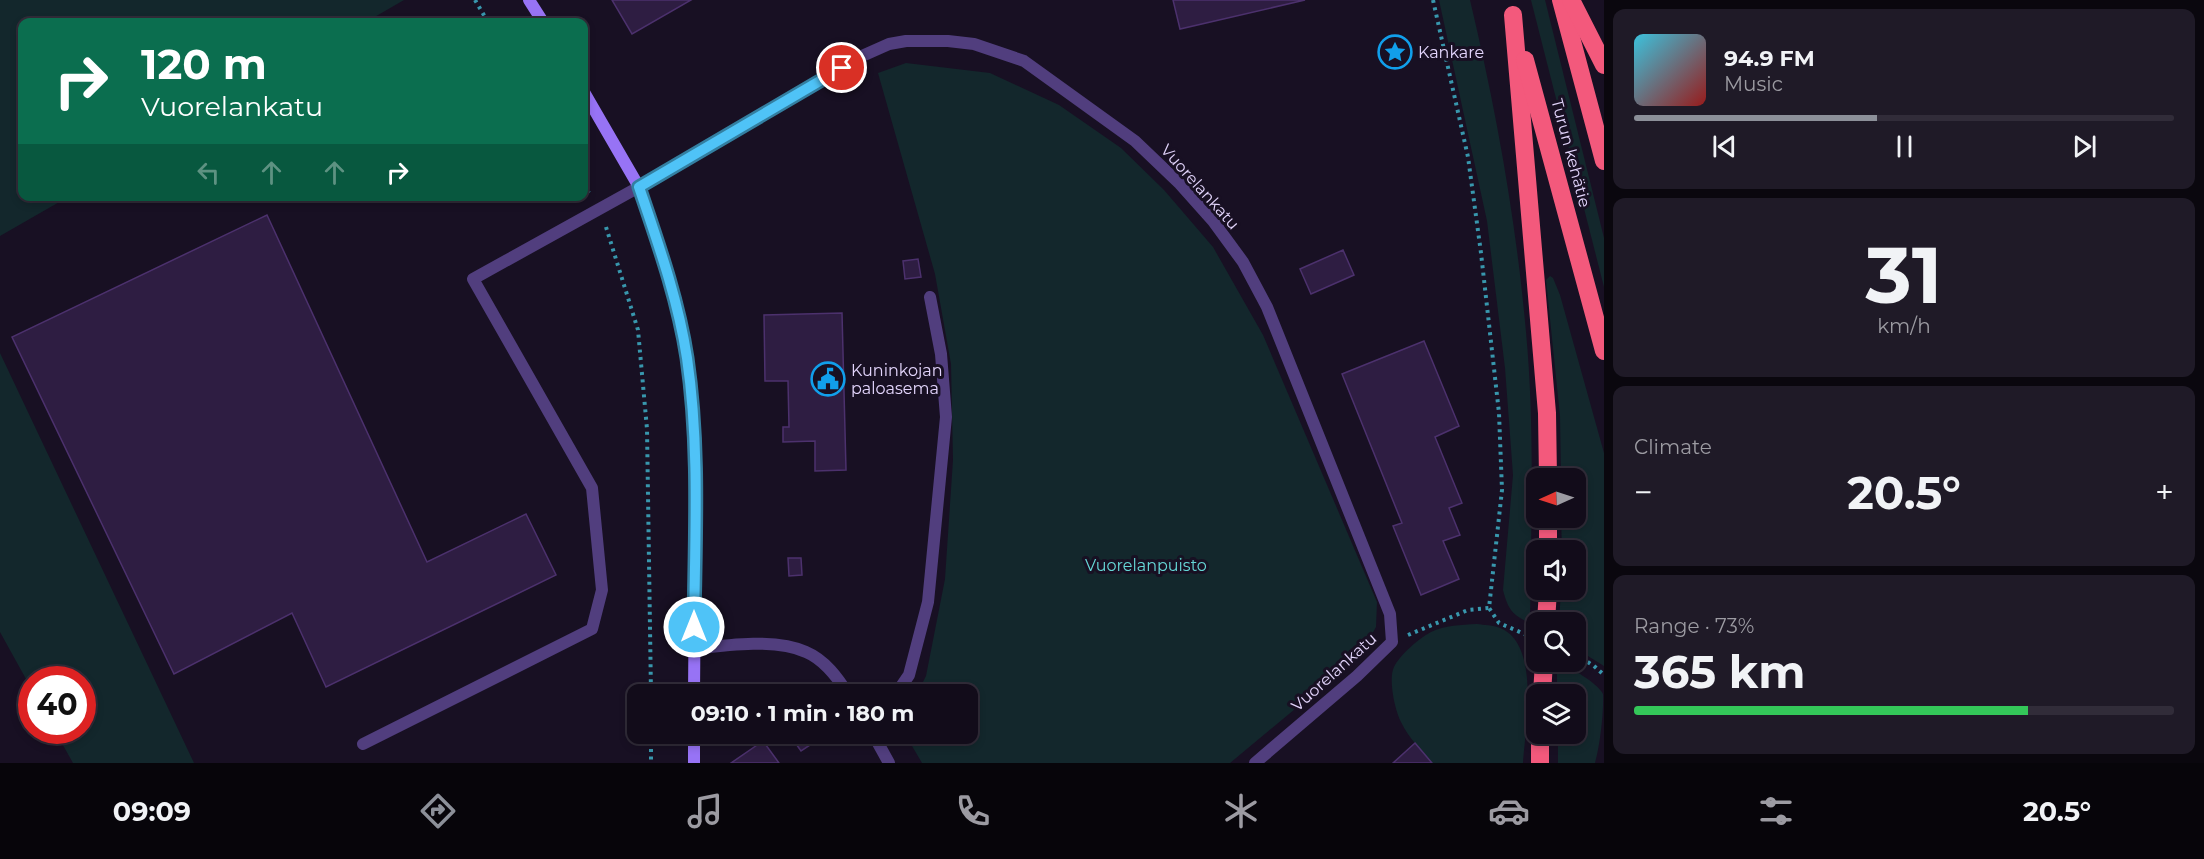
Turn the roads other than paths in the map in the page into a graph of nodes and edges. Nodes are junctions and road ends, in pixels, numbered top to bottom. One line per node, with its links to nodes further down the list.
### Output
1 (530, 0): 5 (street)
2 (1561, 0): 8 (highway, Turun kehätie)
3 (1571, 0): 6 (highway)
4 (1511, 7): 11 (highway, Turun kehätie); 12 (highway)
5 (541, 18)
6 (1604, 65)
7 (588, 99): 9 (street)
8 (1604, 161)
9 (639, 187): 13 (street); 17 (street, Vuorelankatu); 23 (street, Vuorelankatu)
10 (930, 297): 16 (street)
11 (1604, 351)
12 (1548, 468)
13 (694, 649): 14 (street); 15 (street)
14 (694, 684)
15 (842, 684)
16 (903, 684)
17 (363, 744)
18 (694, 744): 21 (street)
19 (879, 744): 22 (street)
20 (1540, 744): 24 (highway)
21 (694, 763)
22 (889, 763)
23 (1255, 763)
24 (1540, 763)

